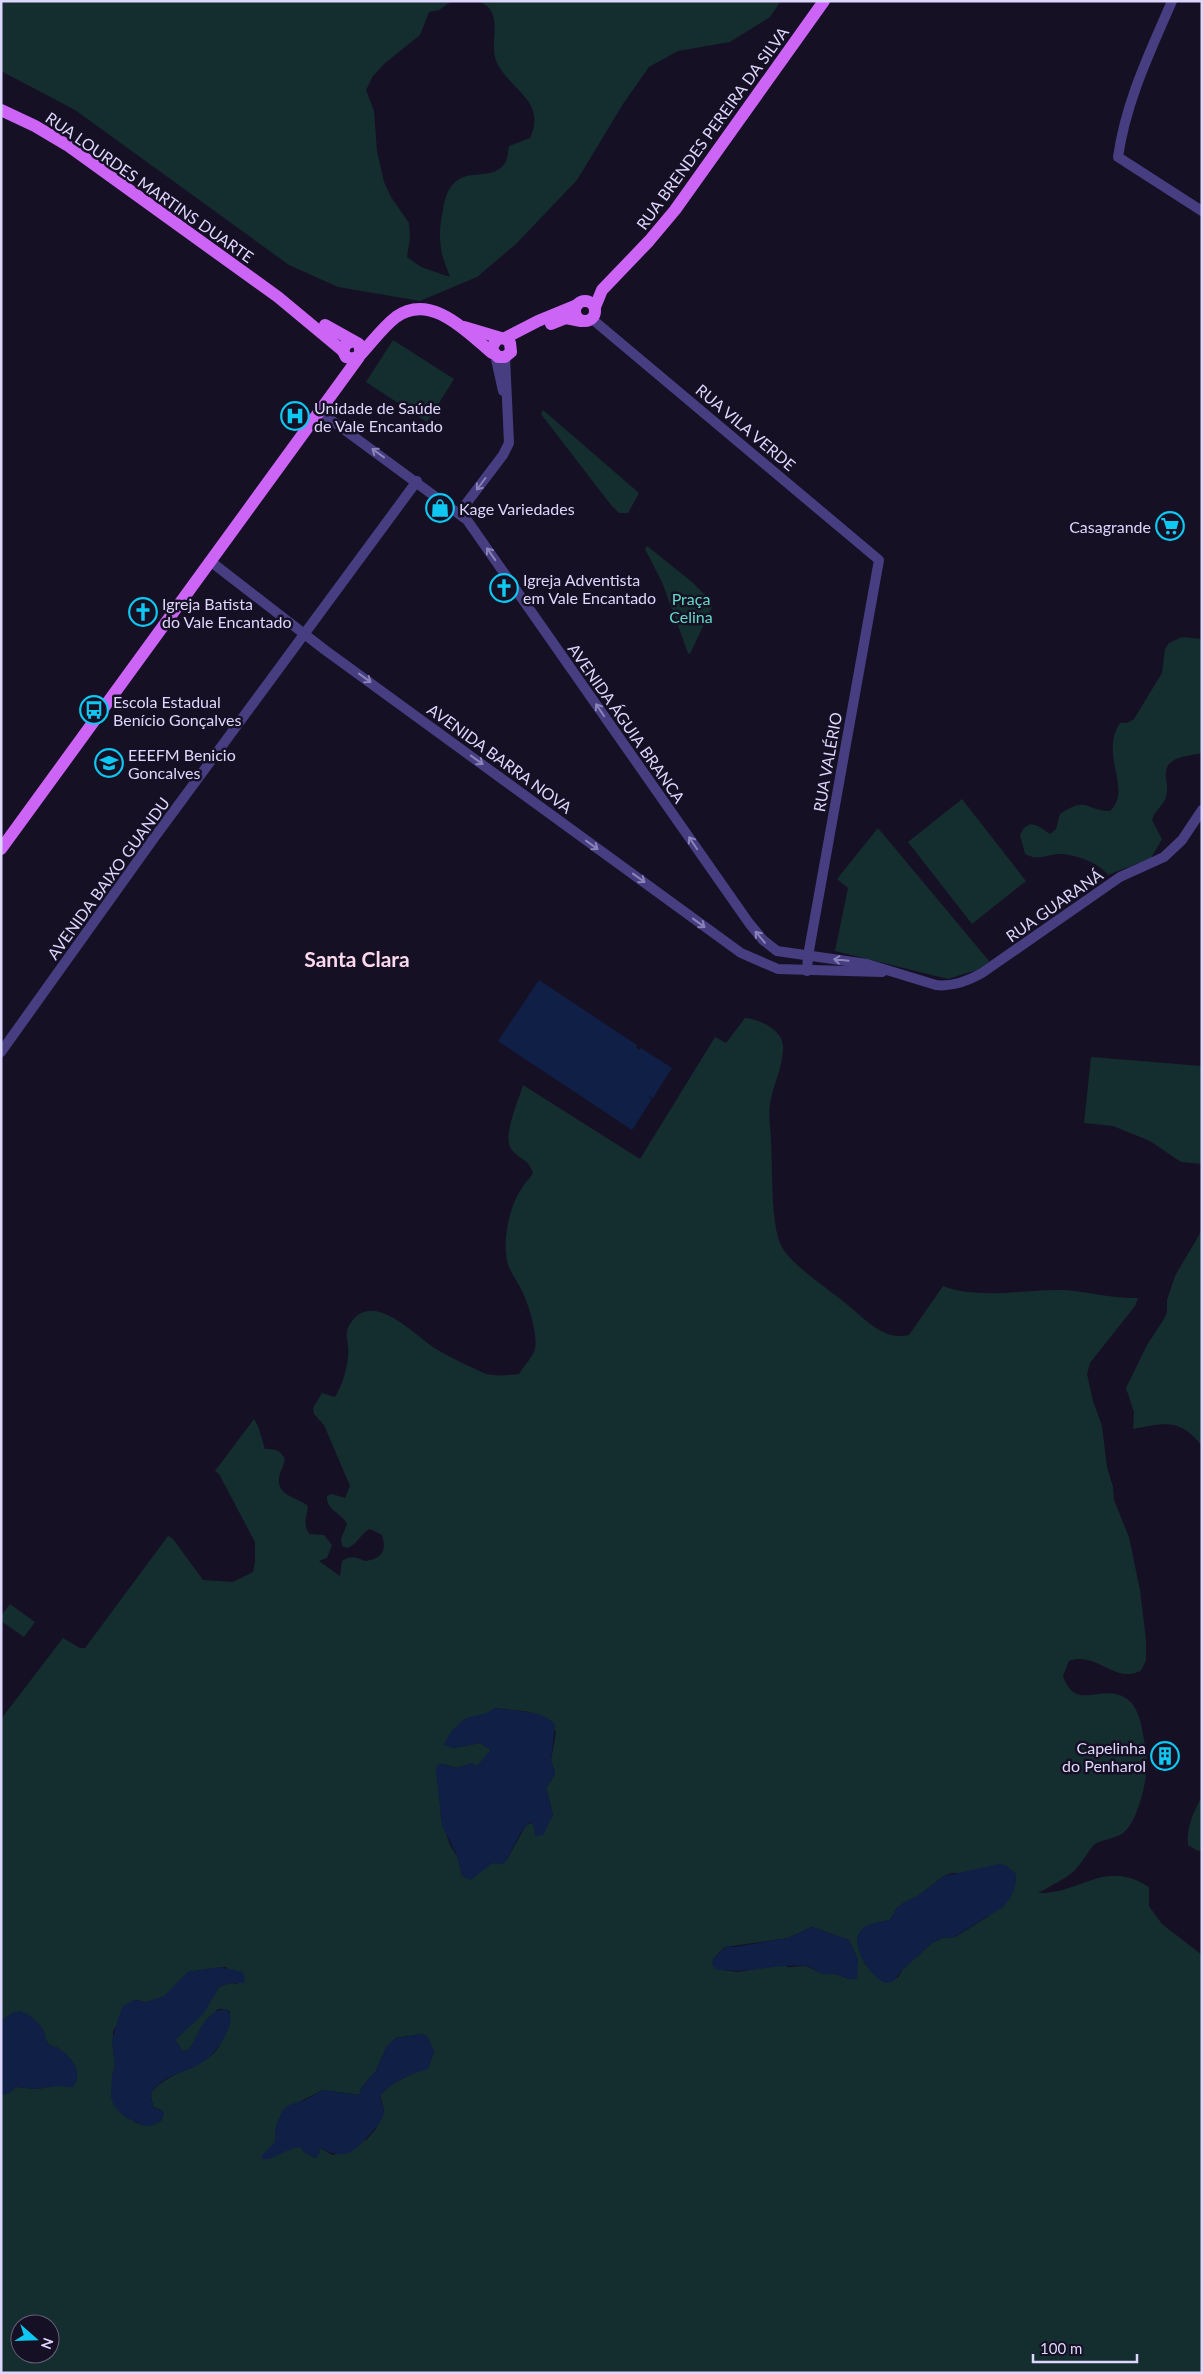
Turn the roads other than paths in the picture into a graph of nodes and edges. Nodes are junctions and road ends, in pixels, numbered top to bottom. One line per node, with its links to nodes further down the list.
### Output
1 (824, 1): 5 (main road, RUA BRENDES PEREIRA DA SILVA)
2 (1172, 1): 4 (street)
3 (1, 110): 6 (main road, RUA LOURDES MARTINS DUARTE)
4 (1202, 210)
5 (621, 270): 7 (main road, RUA BRENDES PEREIRA DA SILVA); 8 (main road, RUA BRENDES PEREIRA DA SILVA)
6 (278, 297): 11 (main road, RUA LOURDES MARTINS DUARTE); 12 (main road, RUA LOURDES MARTINS DUARTE)
7 (579, 303): 8 (main road); 8 (main road); 10 (main road, RUA BRENDES PEREIRA DA SILVA)
8 (590, 316): 10 (main road); 18 (street, RUA VILA VERDE)
9 (462, 326): 10 (main road); 11 (main road); 13 (main road)
10 (506, 340): 13 (main road); 13 (main road)
11 (357, 348): 12 (main road); 14 (main road)
12 (344, 352): 14 (main road)
13 (499, 357): 17 (street, one-way to 17)
14 (336, 388): 15 (main road)
15 (319, 410): 16 (street, AVENIDA ÁGUIA BRANCA, one-way to 15); 19 (main road)
16 (417, 481): 17 (street, AVENIDA ÁGUIA BRANCA); 20 (street, AVENIDA BAIXO GUANDU)
17 (459, 513): 23 (street, AVENIDA ÁGUIA BRANCA, one-way to 17)
18 (879, 560): 24 (street, RUA VALÉRIO)
19 (210, 561): 20 (street, AVENIDA BARRA NOVA); 22 (main road)
20 (305, 634): 25 (street, AVENIDA BARRA NOVA, one-way to 25); 29 (street, AVENIDA BAIXO GUANDU)
21 (1202, 810): 28 (street, RUA GUARANÁ)
22 (1, 849)
23 (772, 949): 24 (street, RUA GUARANÁ); 25 (street)
24 (808, 956): 27 (street, RUA VALÉRIO); 28 (street, RUA GUARANÁ, one-way to 24)
25 (762, 963): 26 (street, AVENIDA BARRA NOVA)
26 (778, 969): 27 (street, RUA GUARANÁ)
27 (807, 971): 28 (street, RUA GUARANÁ)
28 (905, 975)
29 (1, 1052)

